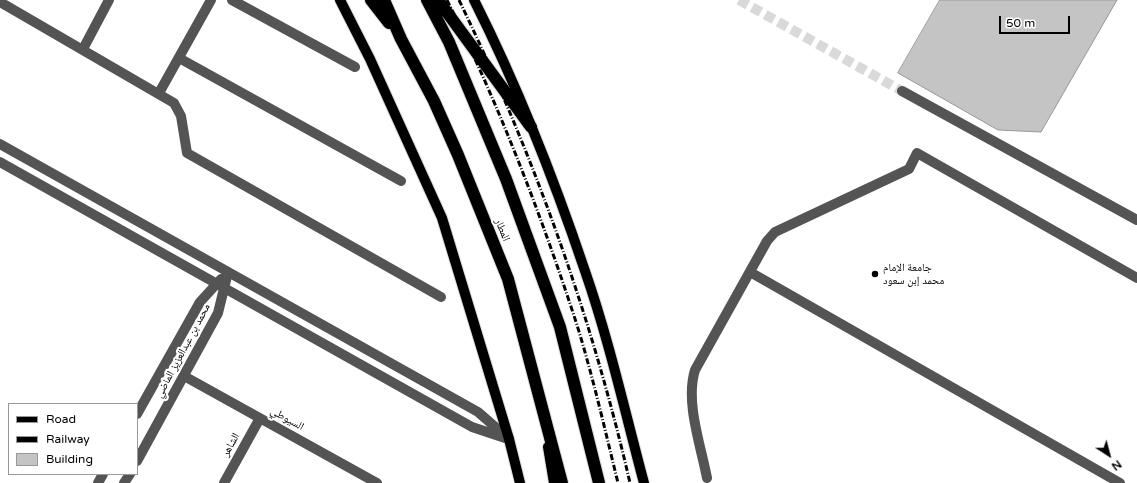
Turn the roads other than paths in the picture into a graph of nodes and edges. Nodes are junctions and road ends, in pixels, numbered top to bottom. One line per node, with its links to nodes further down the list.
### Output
1 (109, 0): 12 (street)
2 (210, 0): 13 (street)
3 (232, 0): 14 (street)
4 (340, 0): 31 (main road)
5 (371, 0): 11 (highway)
6 (384, 0): 11 (highway, المطار)
7 (427, 0): 39 (highway, المطار)
8 (438, 0): 17 (highway)
9 (474, 0): 17 (main road)
10 (0, 2): 12 (street)
11 (401, 38): 28 (highway, المطار)
12 (83, 49): 16 (street)
13 (179, 58): 16 (street); 20 (street)
14 (355, 67)
15 (902, 91): 21 (street)
16 (159, 93): 26 (street)
17 (531, 127): 40 (main road)
18 (0, 144): 22 (street)
19 (0, 162): 25 (street)
20 (401, 181)
21 (1137, 220)
22 (228, 272): 25 (street, محمد بن عبدالعزيز الماضي); 31 (street)
23 (750, 272): 24 (street); 33 (street); 41 (street)
24 (1137, 278)
25 (221, 286): 27 (street, محمد بن عبدالعزيز الماضي); 29 (street, محمد بن عبدالعزيز الماضي); 31 (street)
26 (441, 297)
27 (184, 376): 30 (street, السيوطي); 32 (street, محمد بن عبدالعزيز الماضي)
28 (540, 396): 37 (main road); 38 (highway, المطار)
29 (138, 412)
30 (260, 418): 34 (street, الشاهر); 35 (street, السيوطي)
31 (510, 439): 36 (main road)
32 (138, 459)
33 (708, 478)
34 (224, 483)
35 (377, 483)
36 (520, 483)
37 (554, 483)
38 (562, 483)
39 (599, 483)
40 (642, 483)
41 (1120, 483)

